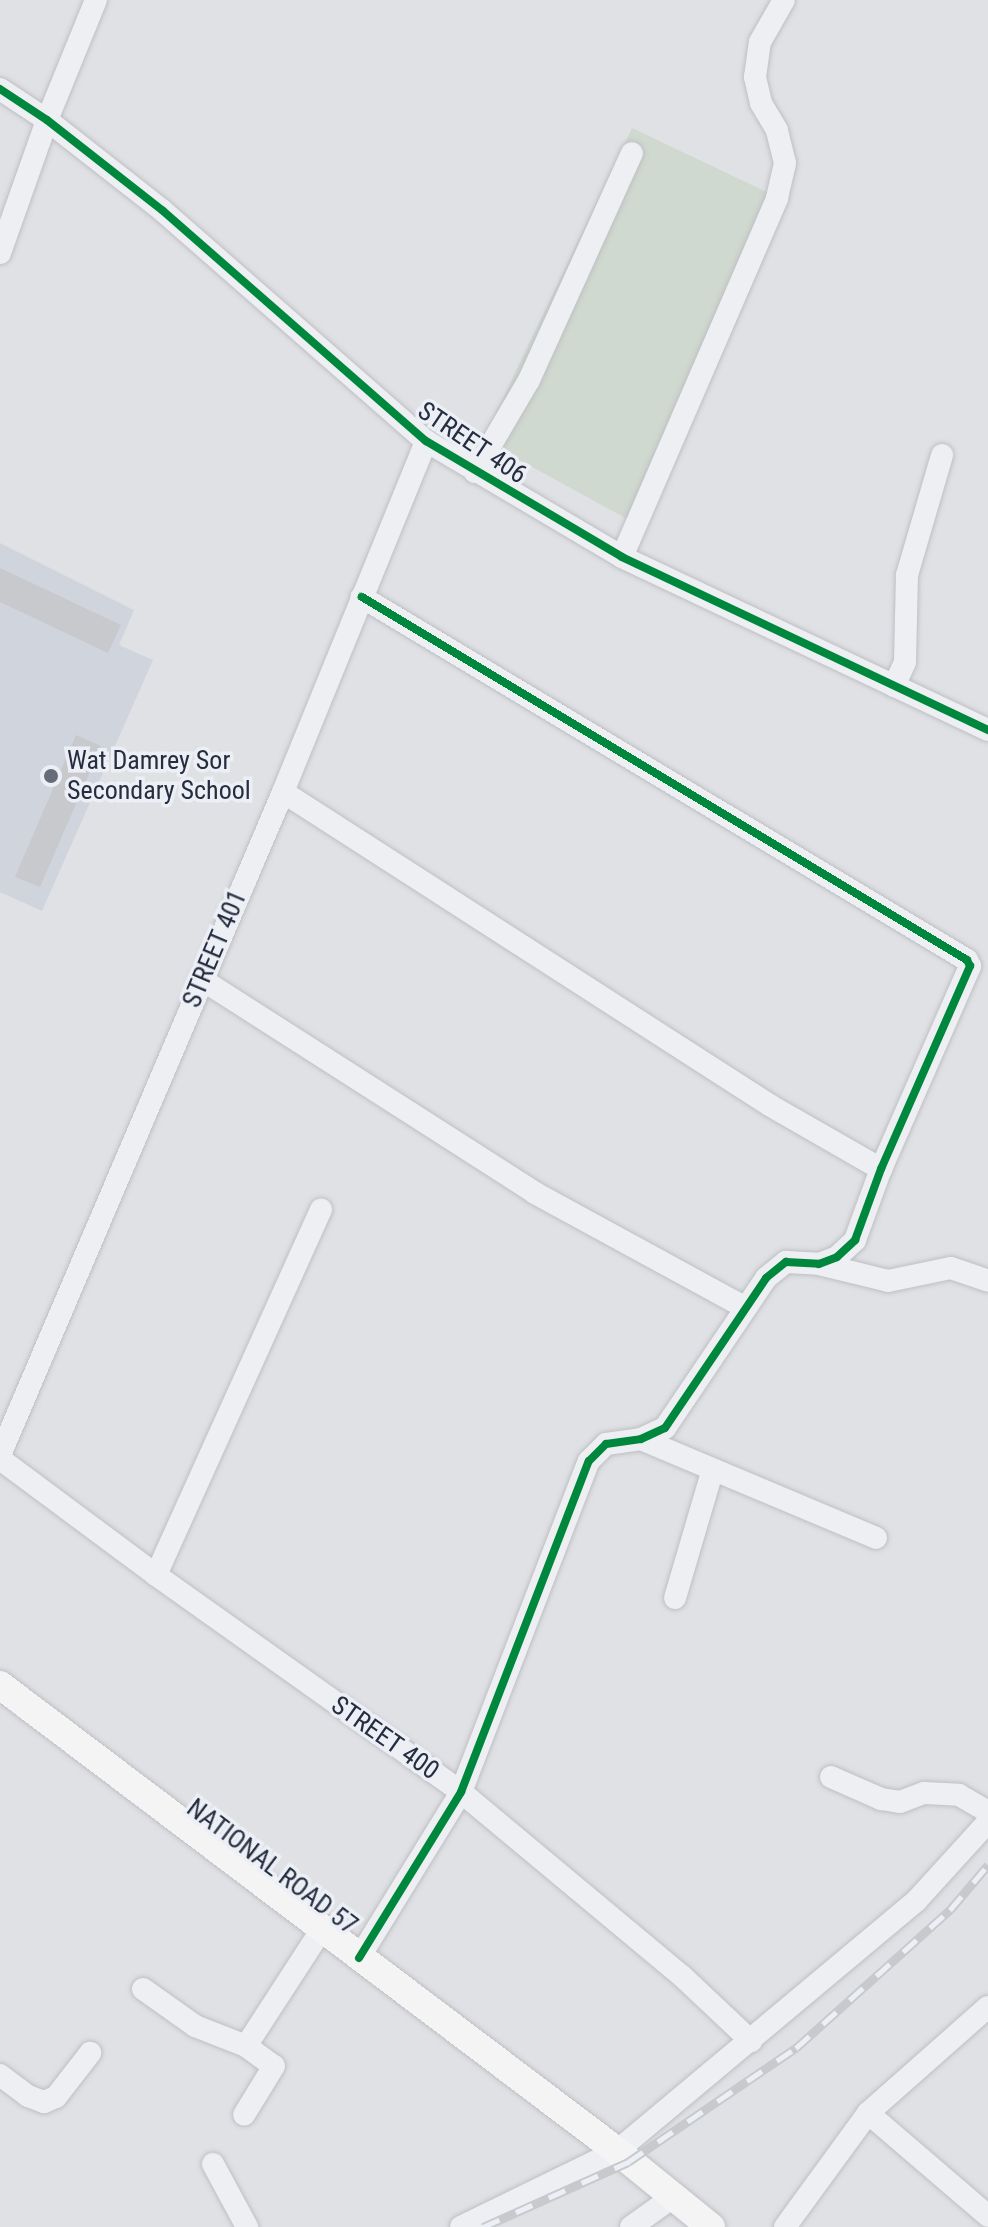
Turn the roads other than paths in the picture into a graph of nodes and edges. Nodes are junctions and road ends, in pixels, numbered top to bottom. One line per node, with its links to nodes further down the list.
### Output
1 (96, 0): 4 (street)
2 (784, 0): 10 (street)
3 (0, 89): 4 (street, STREET 406)
4 (47, 120): 6 (street); 7 (street, STREET 406)
5 (632, 153): 9 (street)
6 (0, 253)
7 (426, 441): 9 (street, STREET 406); 11 (street, STREET 401)
8 (942, 455): 12 (street)
9 (475, 472): 10 (street, STREET 406)
10 (622, 557): 12 (street, STREET 406)
11 (362, 597): 14 (street, STREET 401); 16 (street)
12 (894, 686): 13 (street, STREET 406)
13 (988, 730)
14 (283, 792): 15 (street, STREET 401); 16 (street)
15 (201, 979): 20 (street); 22 (street, STREET 401)
16 (881, 1169): 18 (street)
17 (321, 1210): 25 (street)
18 (819, 1264): 19 (street); 20 (street)
19 (988, 1281)
20 (746, 1308): 21 (street)
21 (641, 1439): 23 (street); 29 (street)
22 (0, 1457): 25 (street, STREET 400)
23 (713, 1469): 24 (street); 26 (street)
24 (876, 1538)
25 (156, 1575): 29 (street, STREET 400)
26 (675, 1598)
27 (0, 1685): 32 (main road, NATIONAL ROAD 57)
28 (831, 1777): 30 (street)
29 (461, 1792): 33 (street); 36 (street, STREET 400)
30 (988, 1812)
31 (988, 1822): 36 (street)
32 (322, 1929): 33 (main road, NATIONAL ROAD 57); 37 (street)
33 (359, 1958): 42 (main road, NATIONAL ROAD 57)
34 (143, 1989): 37 (street)
35 (988, 2007): 40 (street)
36 (751, 2041): 42 (street)
37 (246, 2046): 41 (street)
38 (90, 2053): 39 (street)
39 (0, 2075)
40 (868, 2113): 45 (street); 50 (street)
41 (244, 2115)
42 (617, 2151): 44 (main road, NATIONAL ROAD 57); 47 (street)
43 (213, 2164): 46 (street)
44 (673, 2197): 48 (street); 49 (main road, NATIONAL ROAD 57)
45 (988, 2216)
46 (247, 2227)
47 (461, 2227)
48 (631, 2227)
49 (711, 2227)
50 (785, 2227)

